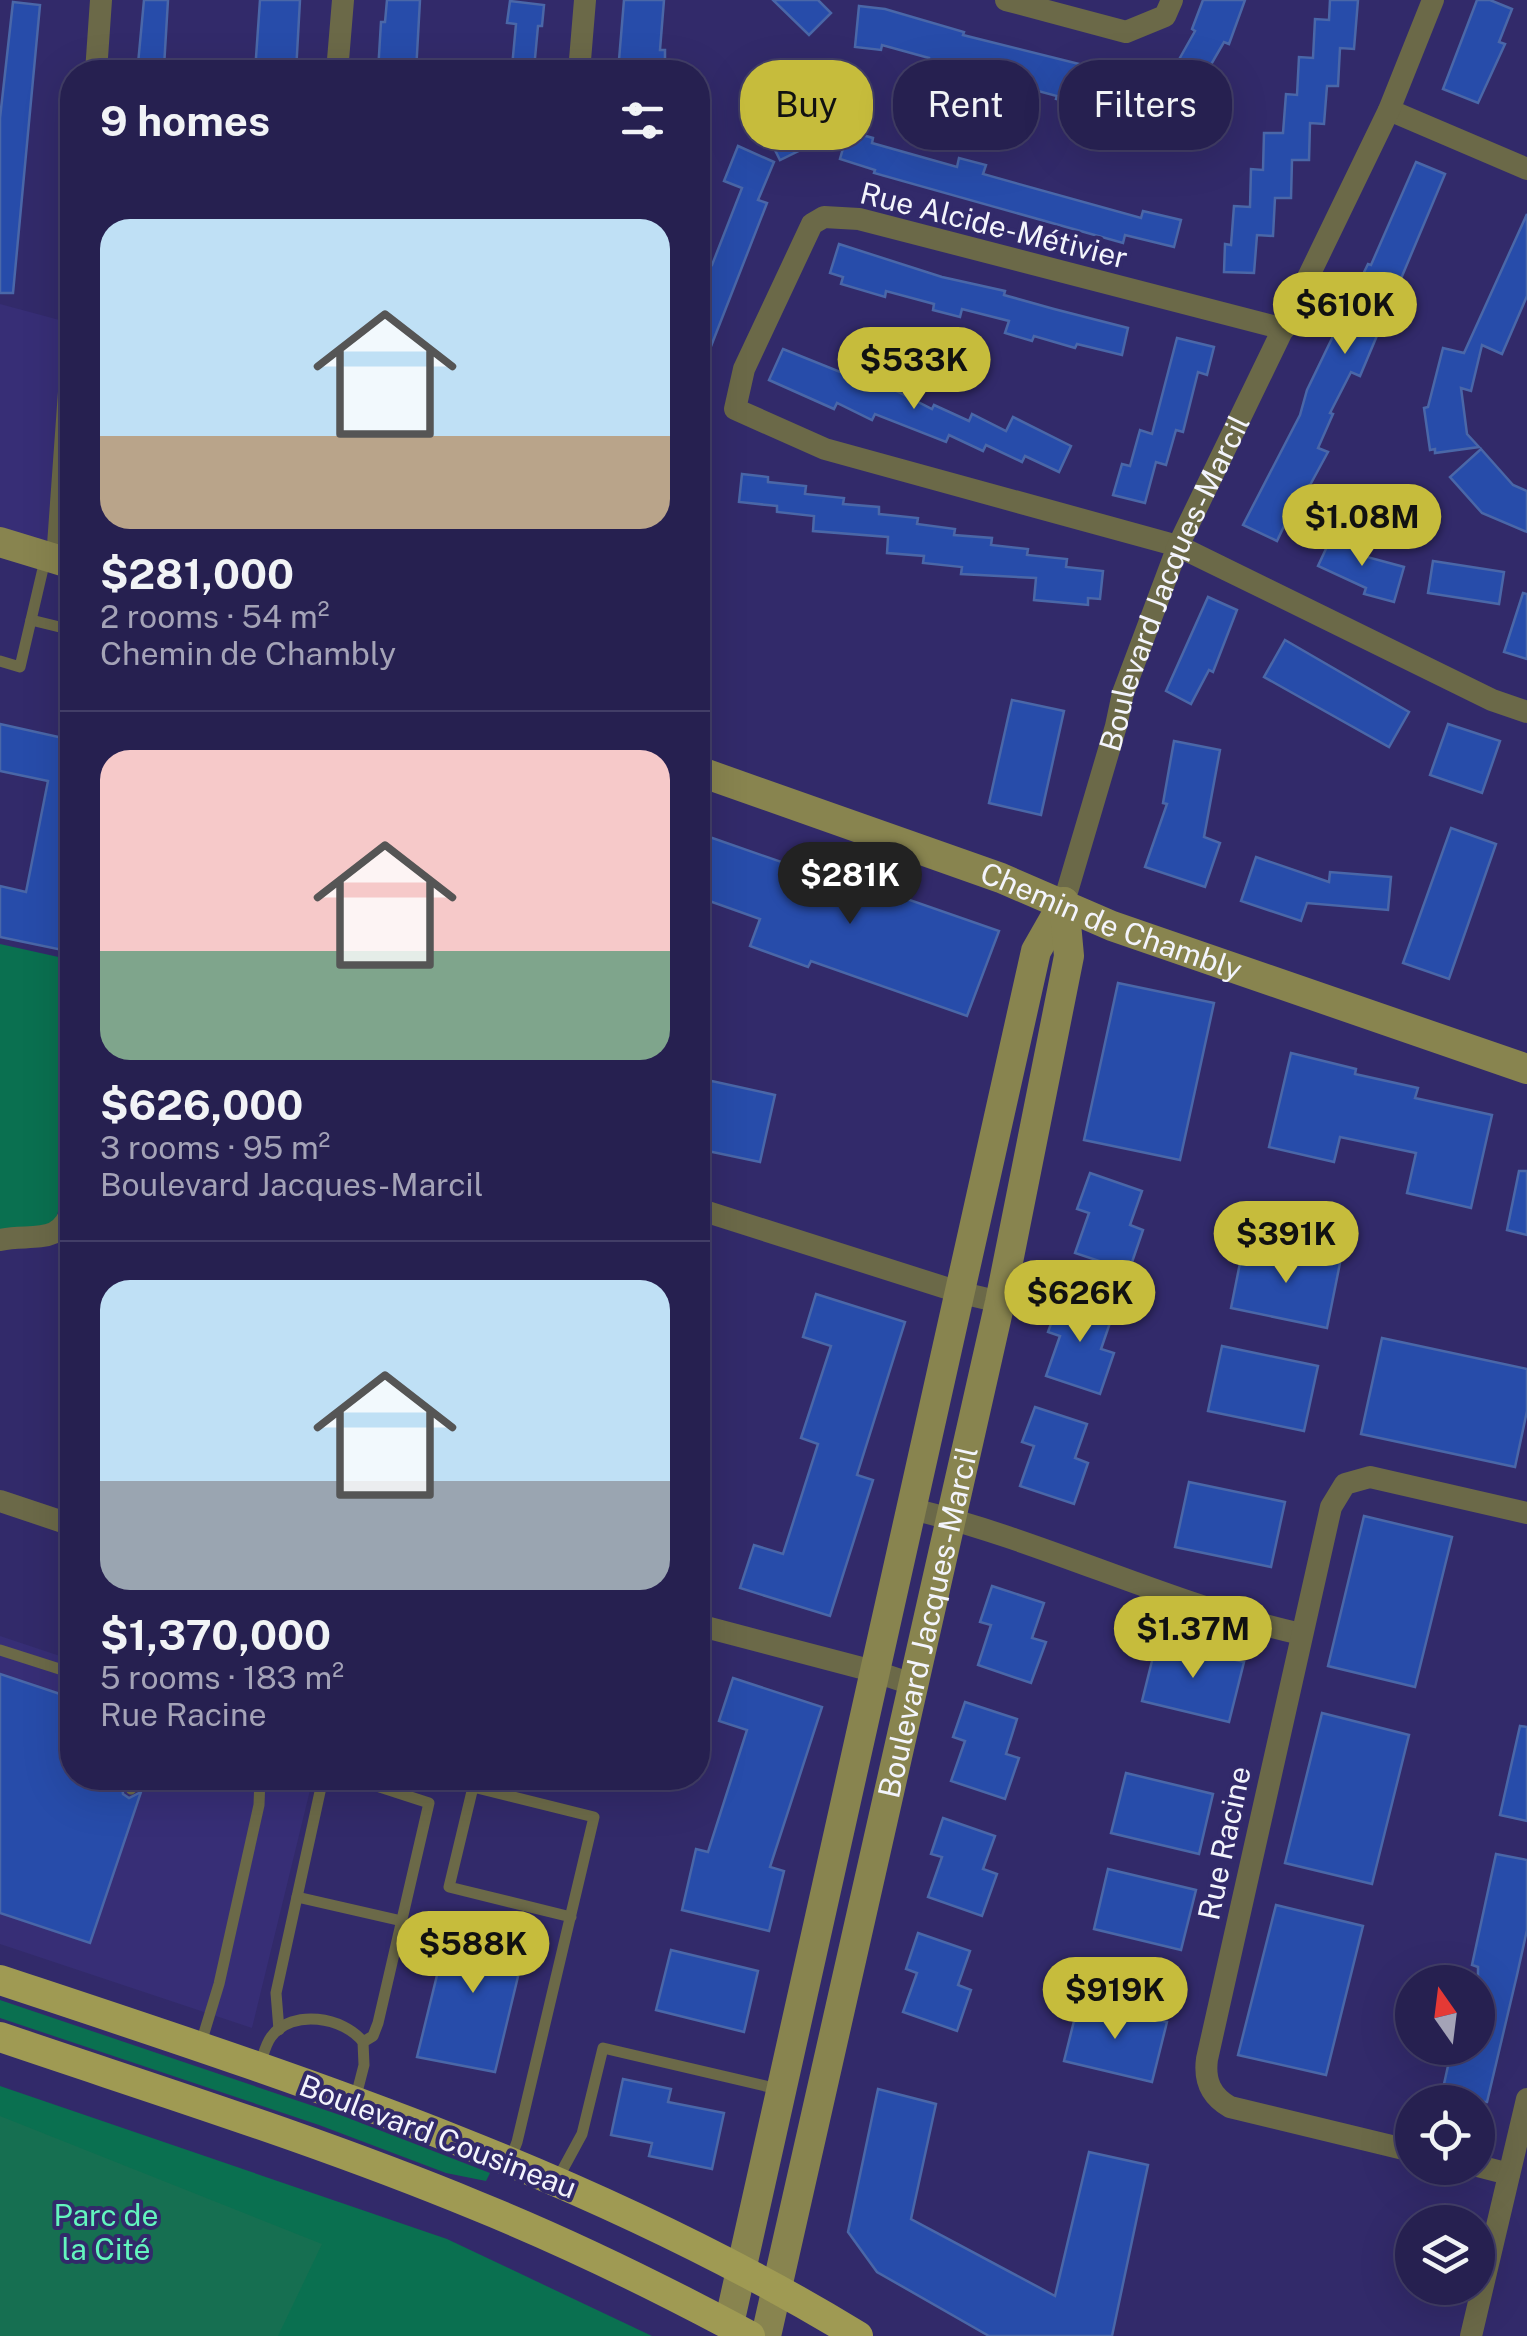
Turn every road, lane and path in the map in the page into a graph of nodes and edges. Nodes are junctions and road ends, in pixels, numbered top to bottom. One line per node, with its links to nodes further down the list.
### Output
1 (102, 0): 7 (street)
2 (343, 0): 8 (street)
3 (585, 0): 9 (street)
4 (1006, 0): 5 (street)
5 (1172, 0)
6 (1433, 0): 10 (street, Boulevard Jacques-Marcil)
7 (97, 60)
8 (338, 60)
9 (579, 60)
10 (1389, 110): 11 (street); 12 (street, Boulevard Jacques-Marcil)
11 (1527, 170)
12 (1284, 330): 15 (street, Boulevard Jacques-Marcil); 15 (street, Rue Alcide-Métivier)
13 (60, 529): 16 (street)
14 (0, 542): 16 (street)
15 (1178, 546): 20 (street); 22 (street, Boulevard Jacques-Marcil)
16 (58, 559): 17 (lane)
17 (31, 620): 18 (lane); 19 (lane)
18 (60, 627)
19 (0, 662)
20 (1527, 712)
21 (710, 776): 22 (street, Chemin de Chambly)
22 (1064, 902): 23 (street, Chemin de Chambly); 27 (street, Boulevard Jacques-Marcil); 28 (street, Boulevard Jacques-Marcil)
23 (1527, 1069)
24 (710, 1212): 27 (street)
25 (60, 1229): 26 (street)
26 (0, 1240)
27 (962, 1293): 28 (street); 30 (street, Boulevard Jacques-Marcil)
28 (1000, 1302): 32 (street, Boulevard Jacques-Marcil)
29 (0, 1501): 33 (street)
30 (912, 1509): 32 (street); 38 (street, Boulevard Jacques-Marcil)
31 (1527, 1513): 35 (street, Rue Racine)
32 (950, 1518): 35 (street); 39 (street, Boulevard Jacques-Marcil)
33 (60, 1522)
34 (710, 1629): 38 (street)
35 (1301, 1634): 57 (street, Rue Racine)
36 (0, 1650): 37 (lane)
37 (60, 1669)
38 (874, 1671): 39 (street); 54 (street, Boulevard Jacques-Marcil)
39 (912, 1684): 63 (street, Boulevard Jacques-Marcil)
40 (260, 1790): 52 (lane)
41 (320, 1790): 45 (lane)
42 (412, 1790): 47 (lane)
43 (472, 1790): 46 (lane)
44 (485, 1790): 46 (lane)
45 (297, 1897): 47 (lane); 49 (lane)
46 (571, 1917): 58 (lane)
47 (402, 1920): 51 (lane)
48 (0, 1980): 52 (main road, Boulevard Cousineau)
49 (279, 2030): 51 (lane); 53 (lane)
50 (0, 2037): 64 (main road, Boulevard Cousineau)
51 (362, 2042): 56 (lane)
52 (199, 2047): 53 (main road, Boulevard Cousineau)
53 (258, 2067): 56 (main road, Boulevard Cousineau)
54 (782, 2090): 61 (lane); 62 (street, Boulevard Jacques-Marcil)
55 (1527, 2099): 60 (street)
56 (355, 2100): 58 (main road, Boulevard Cousineau)
57 (1395, 2147)
58 (510, 2160): 61 (main road, Boulevard Cousineau)
59 (1495, 2170): 60 (street)
60 (1509, 2174): 67 (street)
61 (557, 2180): 62 (main road, Boulevard Cousineau)
62 (742, 2270): 63 (main road, Boulevard Cousineau); 64 (street, Boulevard Jacques-Marcil)
63 (776, 2290): 65 (street, Boulevard Jacques-Marcil); 66 (main road, Boulevard Cousineau)
64 (740, 2330)
65 (766, 2336)
66 (858, 2336)
67 (1471, 2336)

